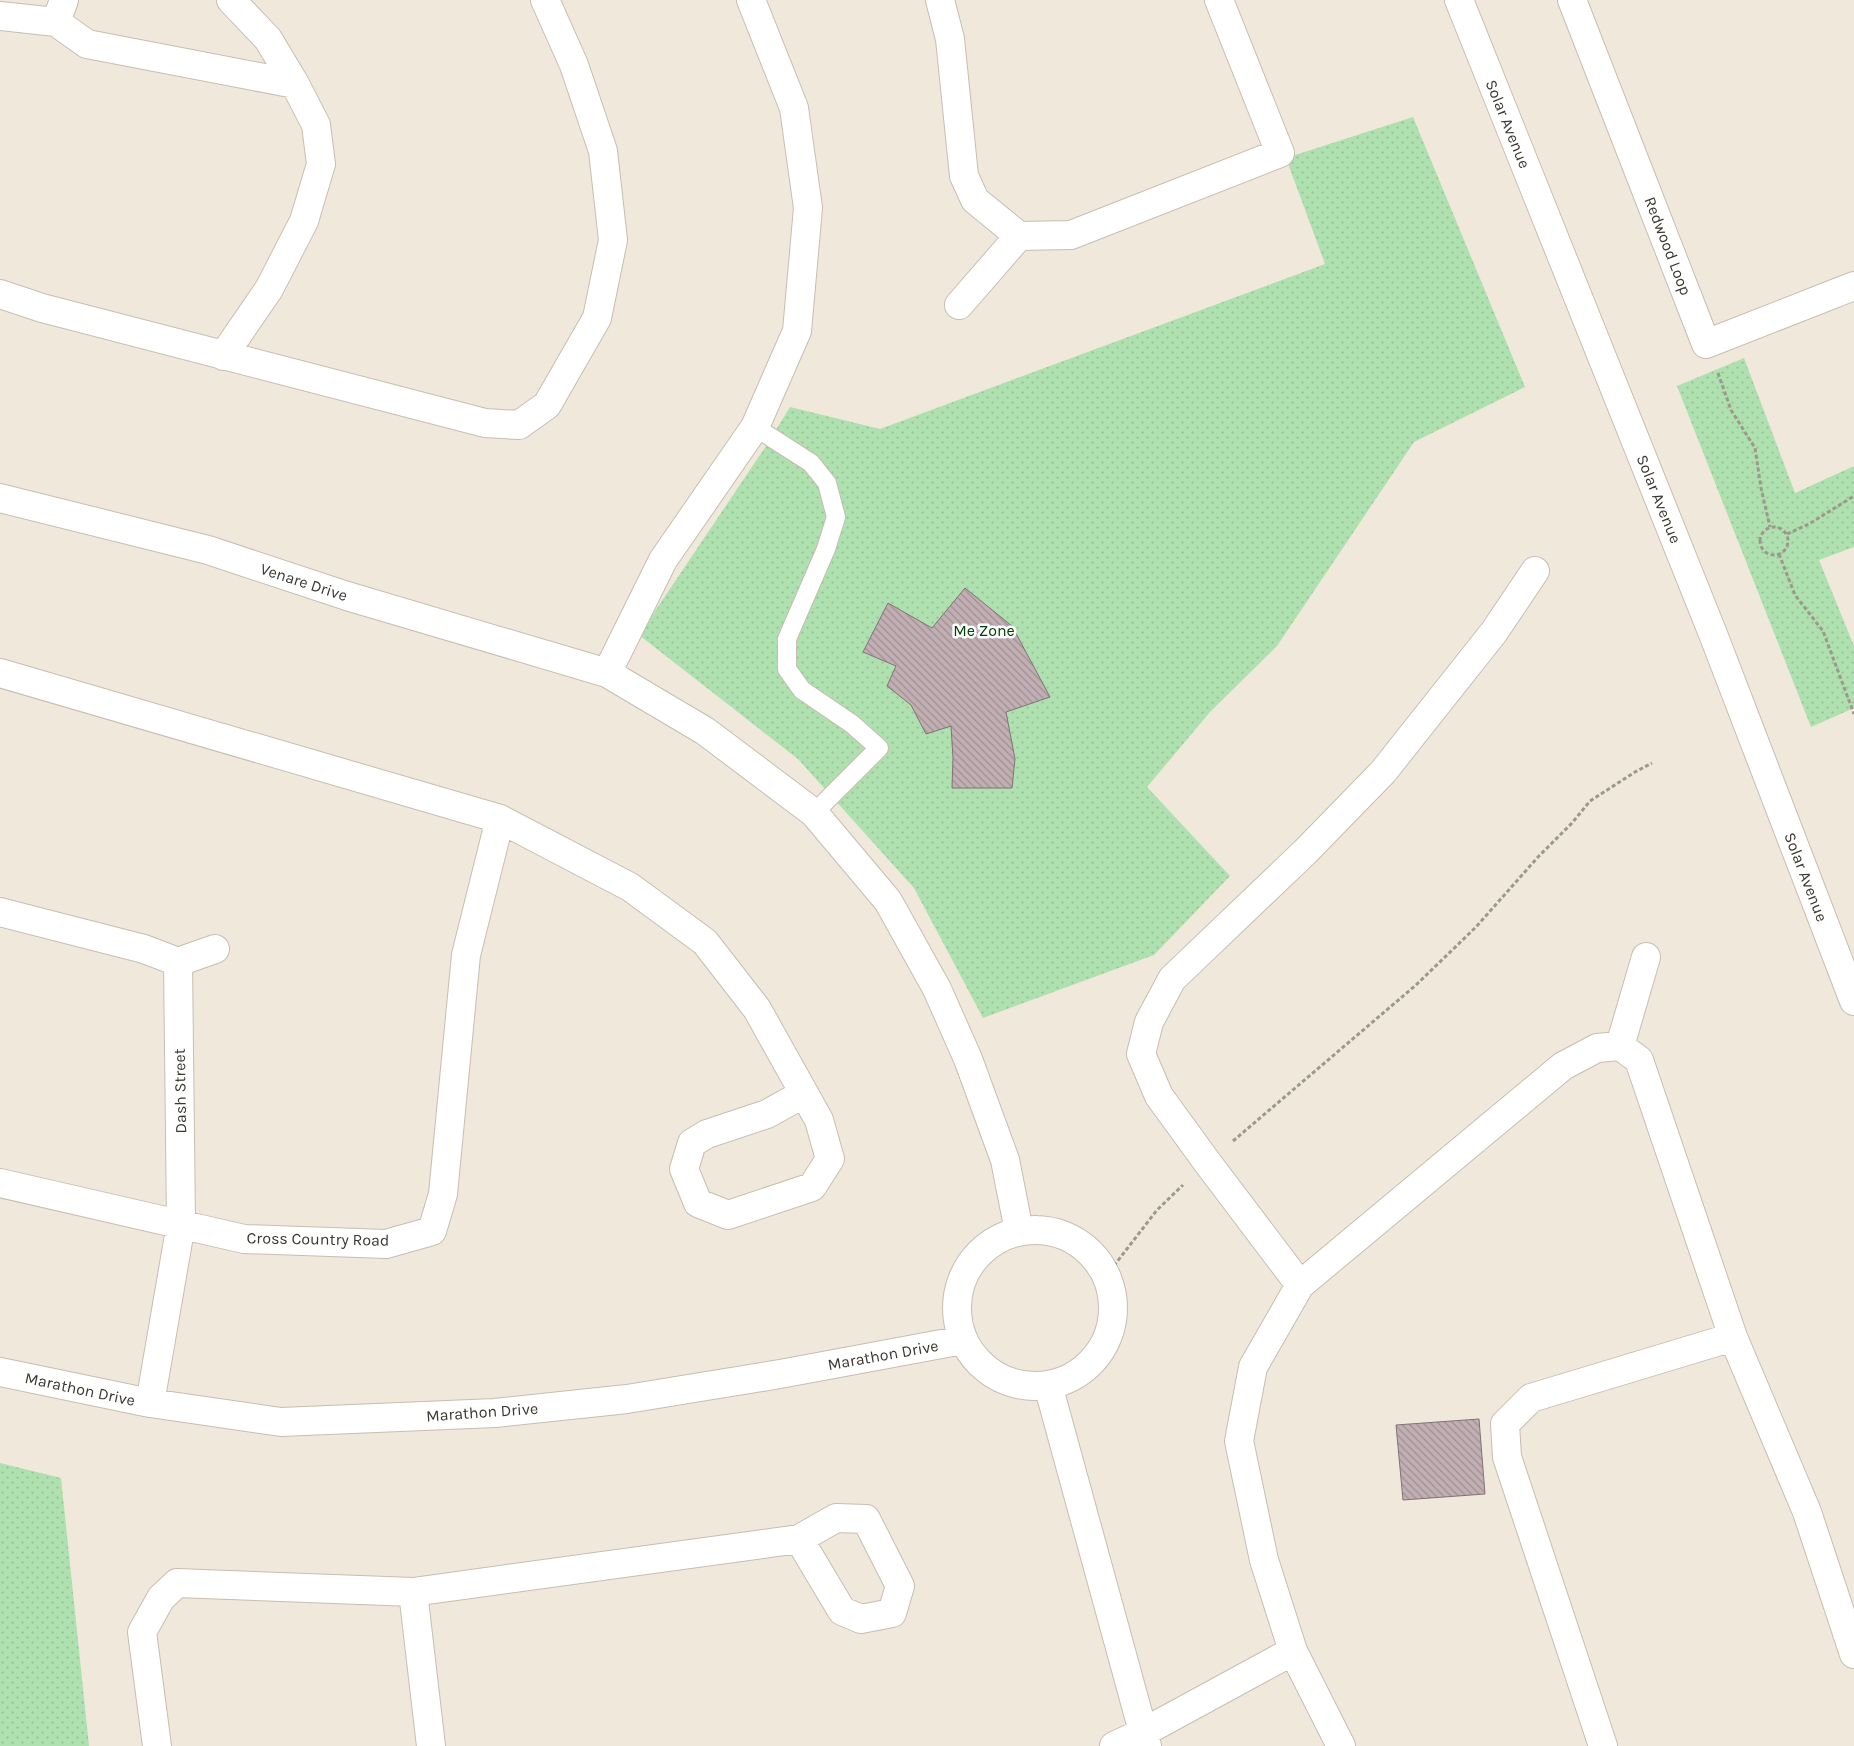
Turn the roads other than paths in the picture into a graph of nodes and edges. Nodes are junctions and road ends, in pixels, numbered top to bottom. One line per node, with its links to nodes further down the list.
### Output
1 (231, 0): 10 (street)
2 (545, 0): 15 (street)
3 (751, 0): 16 (street)
4 (940, 0): 11 (street)
5 (1219, 0): 11 (street)
6 (1459, 0): 27 (street, Solar Avenue)
7 (1572, 0): 12 (street, Redwood Loop)
8 (60, 11): 9 (street); 10 (street)
9 (0, 16)
10 (295, 84): 15 (street)
11 (1019, 236): 14 (street)
12 (1854, 286)
13 (0, 294): 15 (street)
14 (959, 305)
15 (223, 356)
16 (755, 427): 19 (street); 21 (lane)
17 (0, 498): 19 (street, Venare Drive)
18 (1535, 571): 33 (street)
19 (607, 672): 21 (street, Venare Drive)
20 (0, 673): 22 (street)
21 (814, 813): 32 (street, Venare Drive)
22 (500, 819): 29 (street); 31 (street, Cross Country Road)
23 (0, 912): 26 (street)
24 (215, 949): 26 (street)
25 (1646, 957): 28 (street)
26 (178, 962): 31 (street, Dash Street)
27 (1854, 1001)
28 (1620, 1046): 33 (street); 34 (street)
29 (803, 1094): 29 (street)
30 (0, 1182): 31 (street, Cross Country Road)
31 (181, 1224): 38 (street, Dash Street)
32 (1019, 1231): 35 (street); 37 (street)
33 (1300, 1285): 41 (street)
34 (1734, 1337): 42 (street); 48 (street)
35 (964, 1340): 37 (street); 38 (street, Marathon Drive)
36 (0, 1372): 38 (street, Marathon Drive)
37 (1048, 1385): 43 (street)
38 (150, 1403)
39 (799, 1539): 40 (street)
40 (413, 1592): 44 (street); 45 (street)
41 (1294, 1650): 43 (street); 47 (street)
42 (1854, 1654)
43 (1145, 1739): 46 (street)
44 (157, 1746)
45 (431, 1746)
46 (1114, 1746)
47 (1341, 1746)
48 (1603, 1746)

